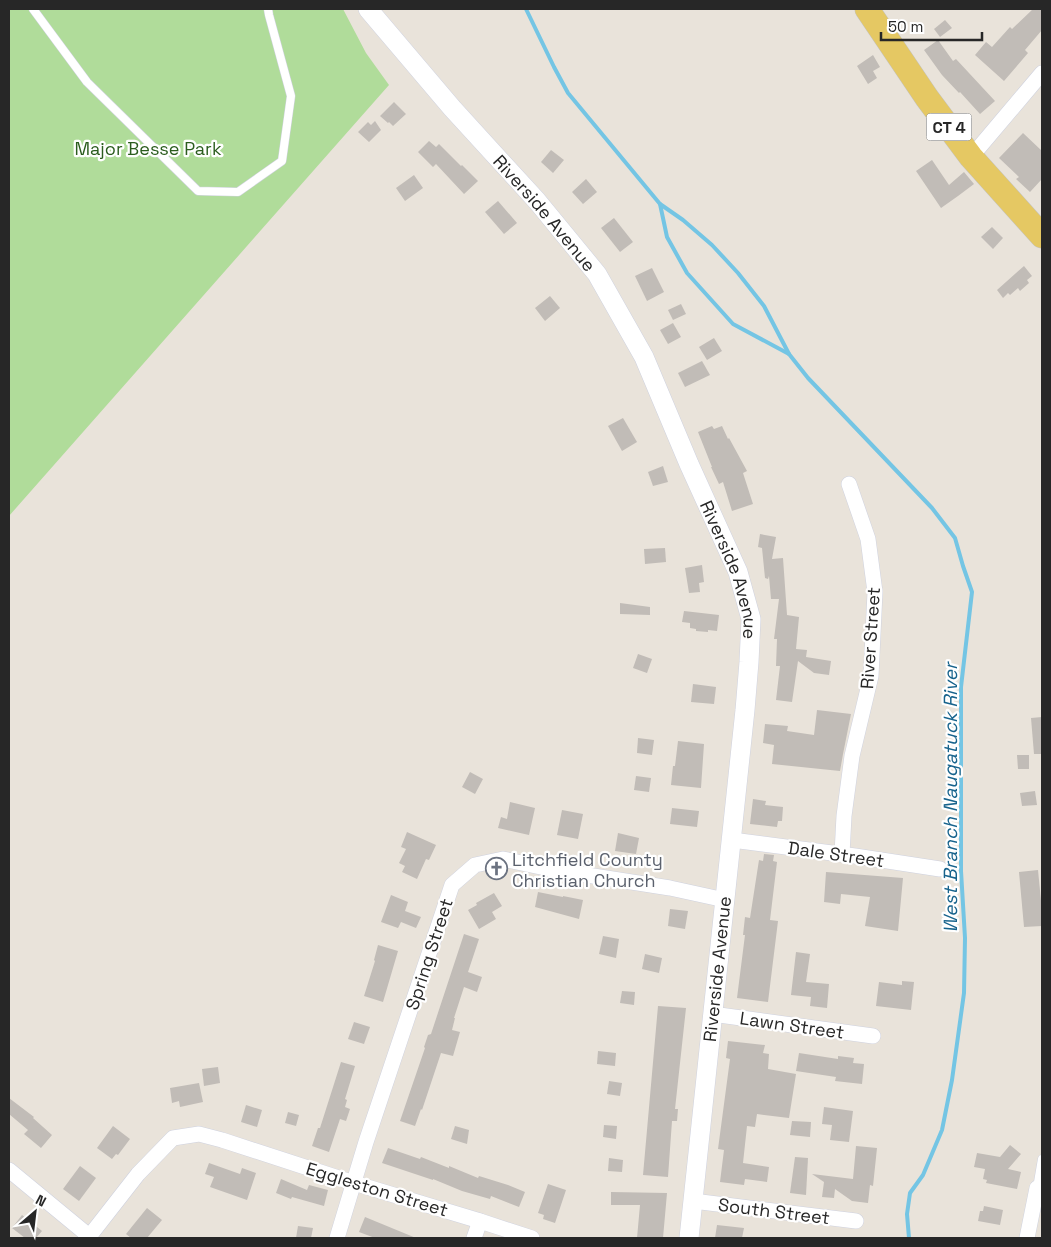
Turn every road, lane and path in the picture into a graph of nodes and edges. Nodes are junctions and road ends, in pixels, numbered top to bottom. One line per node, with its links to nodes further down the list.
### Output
1 (33, 9): 2 (lane)
2 (268, 9)
3 (368, 9): 9 (street, Riverside Avenue)
4 (867, 9): 6 (main road, CT 4)
5 (1042, 73): 6 (street)
6 (971, 157): 7 (main road, CT 4)
7 (1042, 236)
8 (849, 484): 10 (street, River Street)
9 (732, 840): 10 (street, Dale Street); 12 (street, Riverside Avenue)
10 (842, 854): 11 (street, Dale Street)
11 (940, 869)
12 (725, 900): 13 (street, Riverside Avenue); 17 (street, Spring Street)
13 (712, 1014): 14 (street, Lawn Street); 19 (street, Riverside Avenue)
14 (873, 1036)
15 (1042, 1159): 18 (lane)
16 (9, 1170): 22 (street)
17 (354, 1183): 20 (street, Eggleston Street); 22 (street, Eggleston Street); 23 (street, Spring Street)
18 (1039, 1189): 27 (street)
19 (693, 1201): 21 (street, South Street); 26 (street, Riverside Avenue)
20 (480, 1221): 24 (street); 25 (street, Eggleston Street)
21 (856, 1221)
22 (88, 1237)
23 (337, 1238)
24 (474, 1238)
25 (532, 1238)
26 (689, 1238)
27 (1028, 1238)

